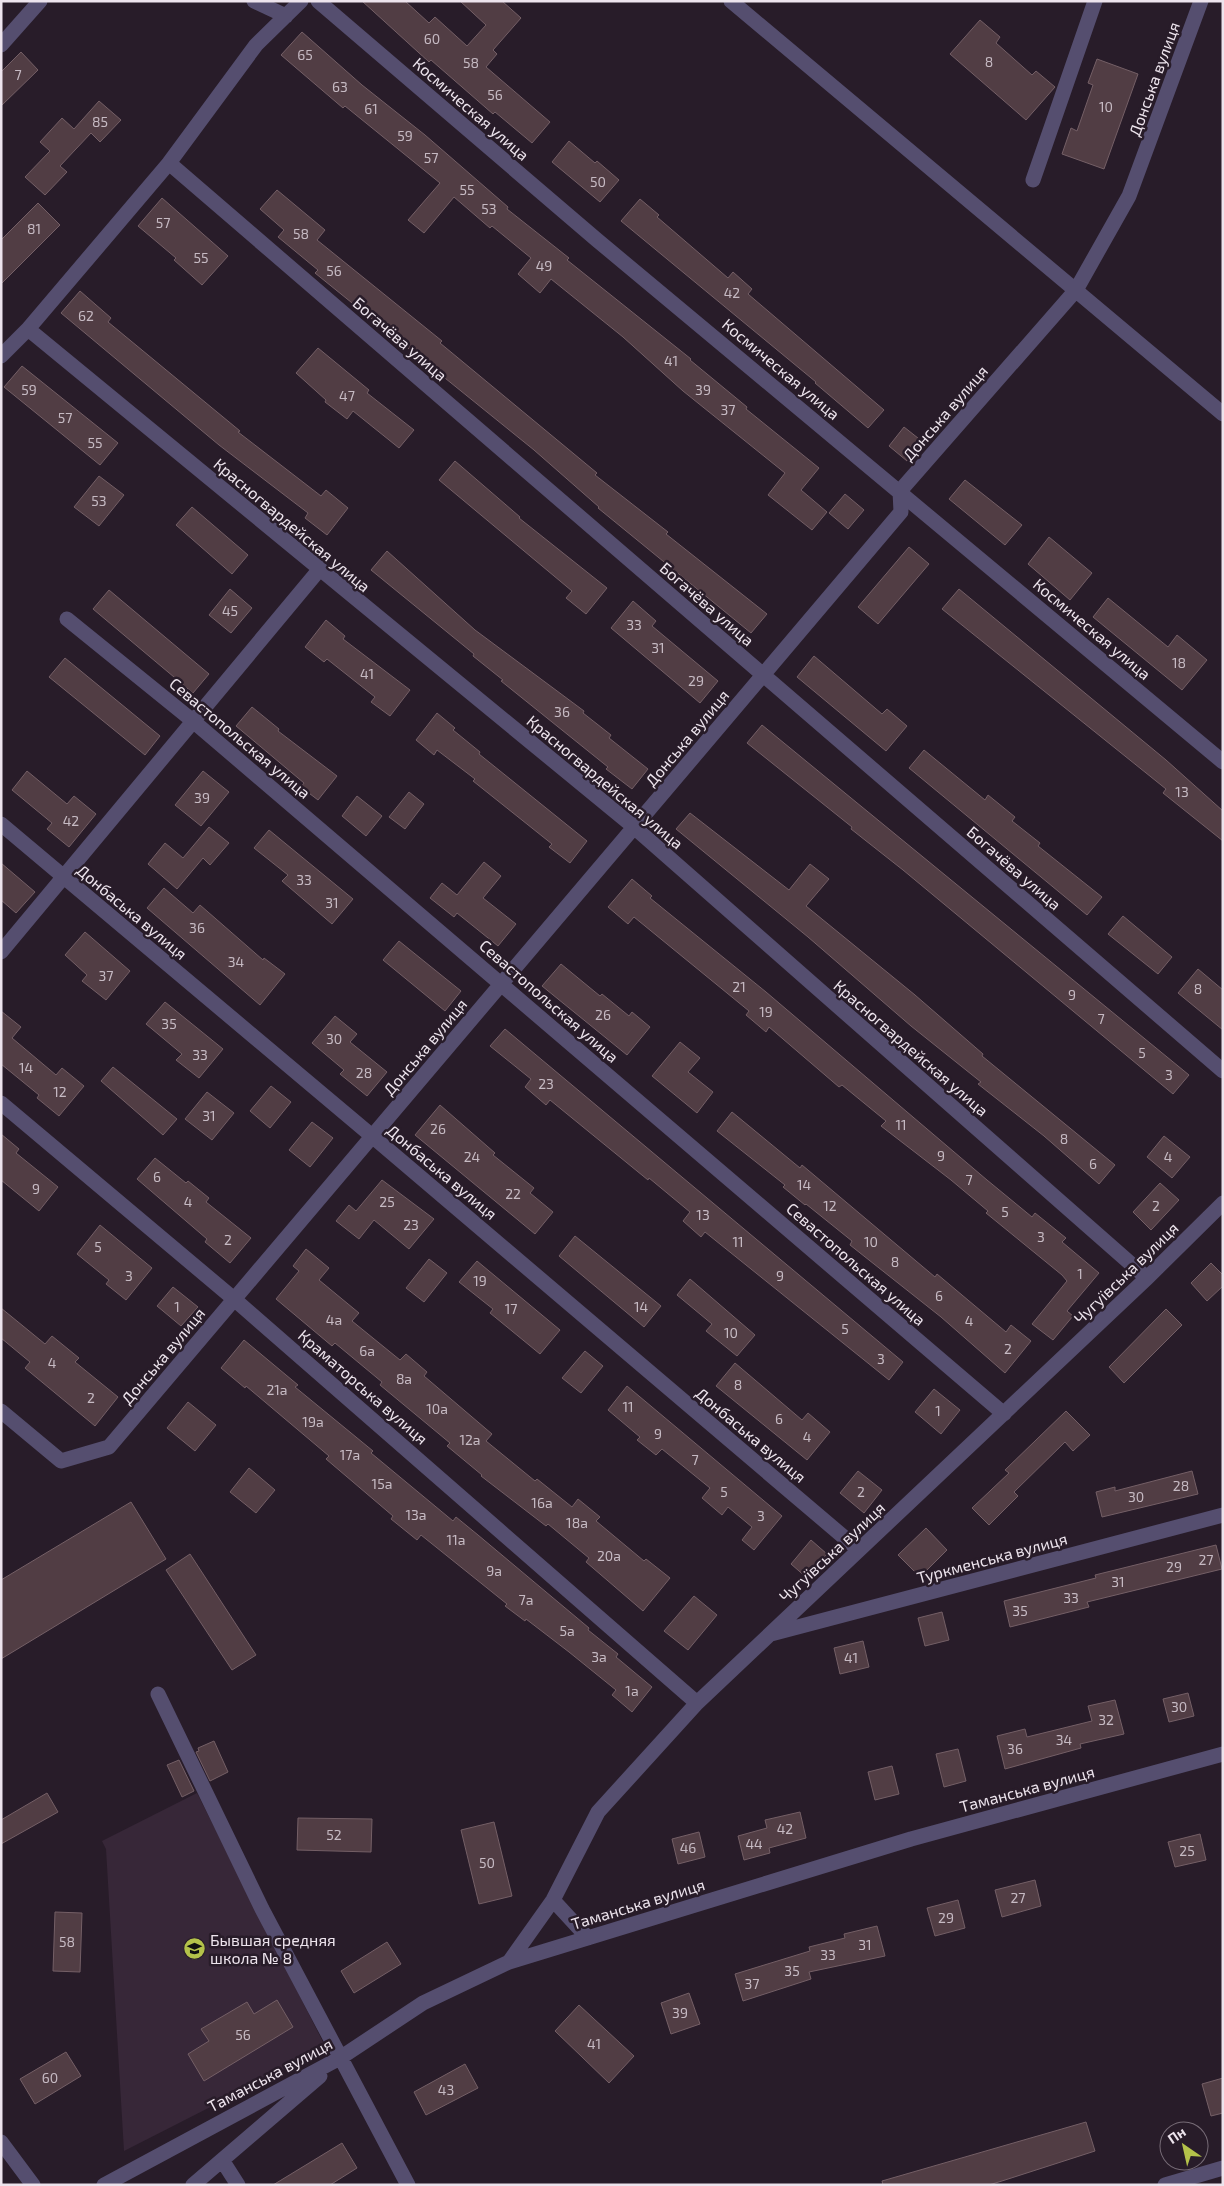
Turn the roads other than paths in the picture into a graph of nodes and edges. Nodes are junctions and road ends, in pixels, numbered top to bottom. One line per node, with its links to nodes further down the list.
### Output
1 (40, 1): 9 (street)
2 (254, 1): 8 (street)
3 (301, 1): 8 (street)
4 (318, 1): 16 (street, Космическая улица)
5 (731, 1): 12 (street)
6 (1095, 1): 11 (street)
7 (1201, 1): 12 (street, Донська вулиця)
8 (286, 16): 10 (street)
9 (1, 44)
10 (169, 163): 13 (street); 19 (street, Богачёва улица)
11 (1034, 180)
12 (1076, 290): 15 (street); 16 (street, Донська вулиця)
13 (28, 328): 14 (street); 17 (street, Красногвардейская улица)
14 (1, 356)
15 (1223, 414)
16 (900, 491): 19 (street, Донська вулиця); 21 (street, Космическая улица)
17 (319, 570): 20 (street); 23 (street, Красногвардейская улица)
18 (67, 619): 20 (street, Севастопольская улица)
19 (763, 675): 23 (street, Донська вулиця); 27 (street, Богачёва улица)
20 (193, 721): 24 (street); 26 (street, Севастопольская улица)
21 (1223, 762)
22 (1, 824): 24 (street, Донбаська вулиця)
23 (634, 827): 26 (street, Донська вулиця); 31 (street, Красногвардейская улица)
24 (63, 878): 25 (street); 29 (street, Донбаська вулиця)
25 (1, 952)
26 (502, 984): 29 (street, Донська вулиця); 33 (street, Севастопольская улица)
27 (1223, 1071)
28 (1, 1103): 32 (street, Краматорська вулиця)
29 (372, 1136): 32 (street, Донська вулиця); 36 (street, Донбаська вулиця)
30 (1223, 1203): 31 (street, Чугуївська вулиця)
31 (1147, 1278): 33 (street, Чугуївська вулиця)
32 (234, 1298): 34 (street, Донська вулиця); 39 (street, Краматорська вулиця)
33 (1004, 1414): 36 (street, Чугуївська вулиця)
34 (3, 1418)
35 (1223, 1515): 37 (street, Туркменська вулиця)
36 (859, 1550): 37 (street, Чугуївська вулиця)
37 (770, 1634): 39 (street, Чугуївська вулиця)
38 (158, 1694): 44 (street)
39 (696, 1703): 41 (street, Чугуївська вулиця)
40 (1223, 1754): 42 (street, Таманська вулиця)
41 (553, 1900): 42 (street); 43 (street, Чугуївська вулиця)
42 (588, 1938): 43 (street, Таманська вулиця)
43 (509, 1962): 44 (street, Таманська вулиця)
44 (340, 2058): 46 (street); 49 (street, Таманська вулиця); 52 (street)
45 (1, 2142): 48 (street)
46 (222, 2160): 50 (street); 51 (street)
47 (1223, 2168): 53 (street)
48 (33, 2185)
49 (104, 2185)
50 (193, 2185)
51 (238, 2185)
52 (408, 2185)
53 (1165, 2185)

